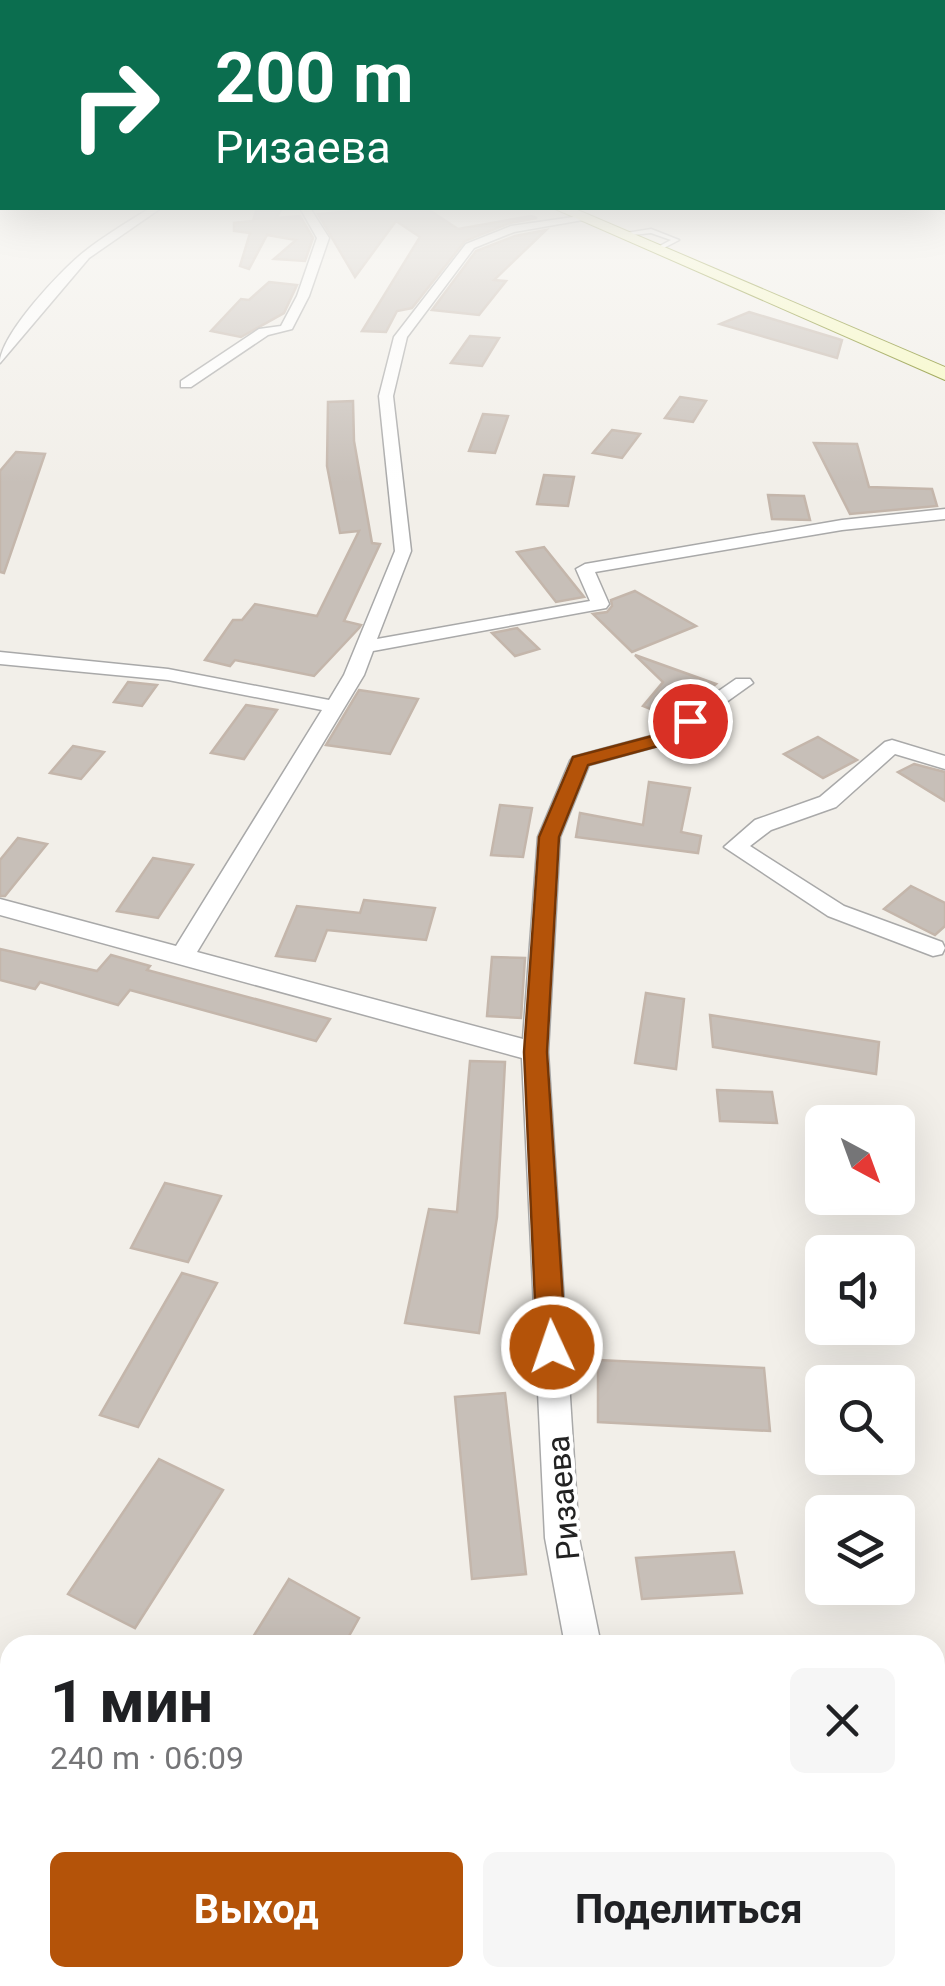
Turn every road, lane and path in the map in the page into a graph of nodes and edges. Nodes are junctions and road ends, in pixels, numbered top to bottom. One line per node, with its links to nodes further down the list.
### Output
1 (48, 298): 5 (street)
2 (302, 298): 7 (street)
3 (431, 298): 9 (street)
4 (768, 298): 6 (main road)
5 (0, 359)
6 (945, 374)
7 (186, 384)
8 (945, 514): 9 (street)
9 (365, 647): 12 (street)
10 (0, 658): 12 (street)
11 (743, 683): 17 (street, Ризаева)
12 (334, 707): 16 (street)
13 (945, 763): 15 (street)
14 (0, 907): 16 (street)
15 (932, 948)
16 (182, 956): 17 (street)
17 (536, 1052): 18 (street, Ризаева)
18 (582, 1635)

